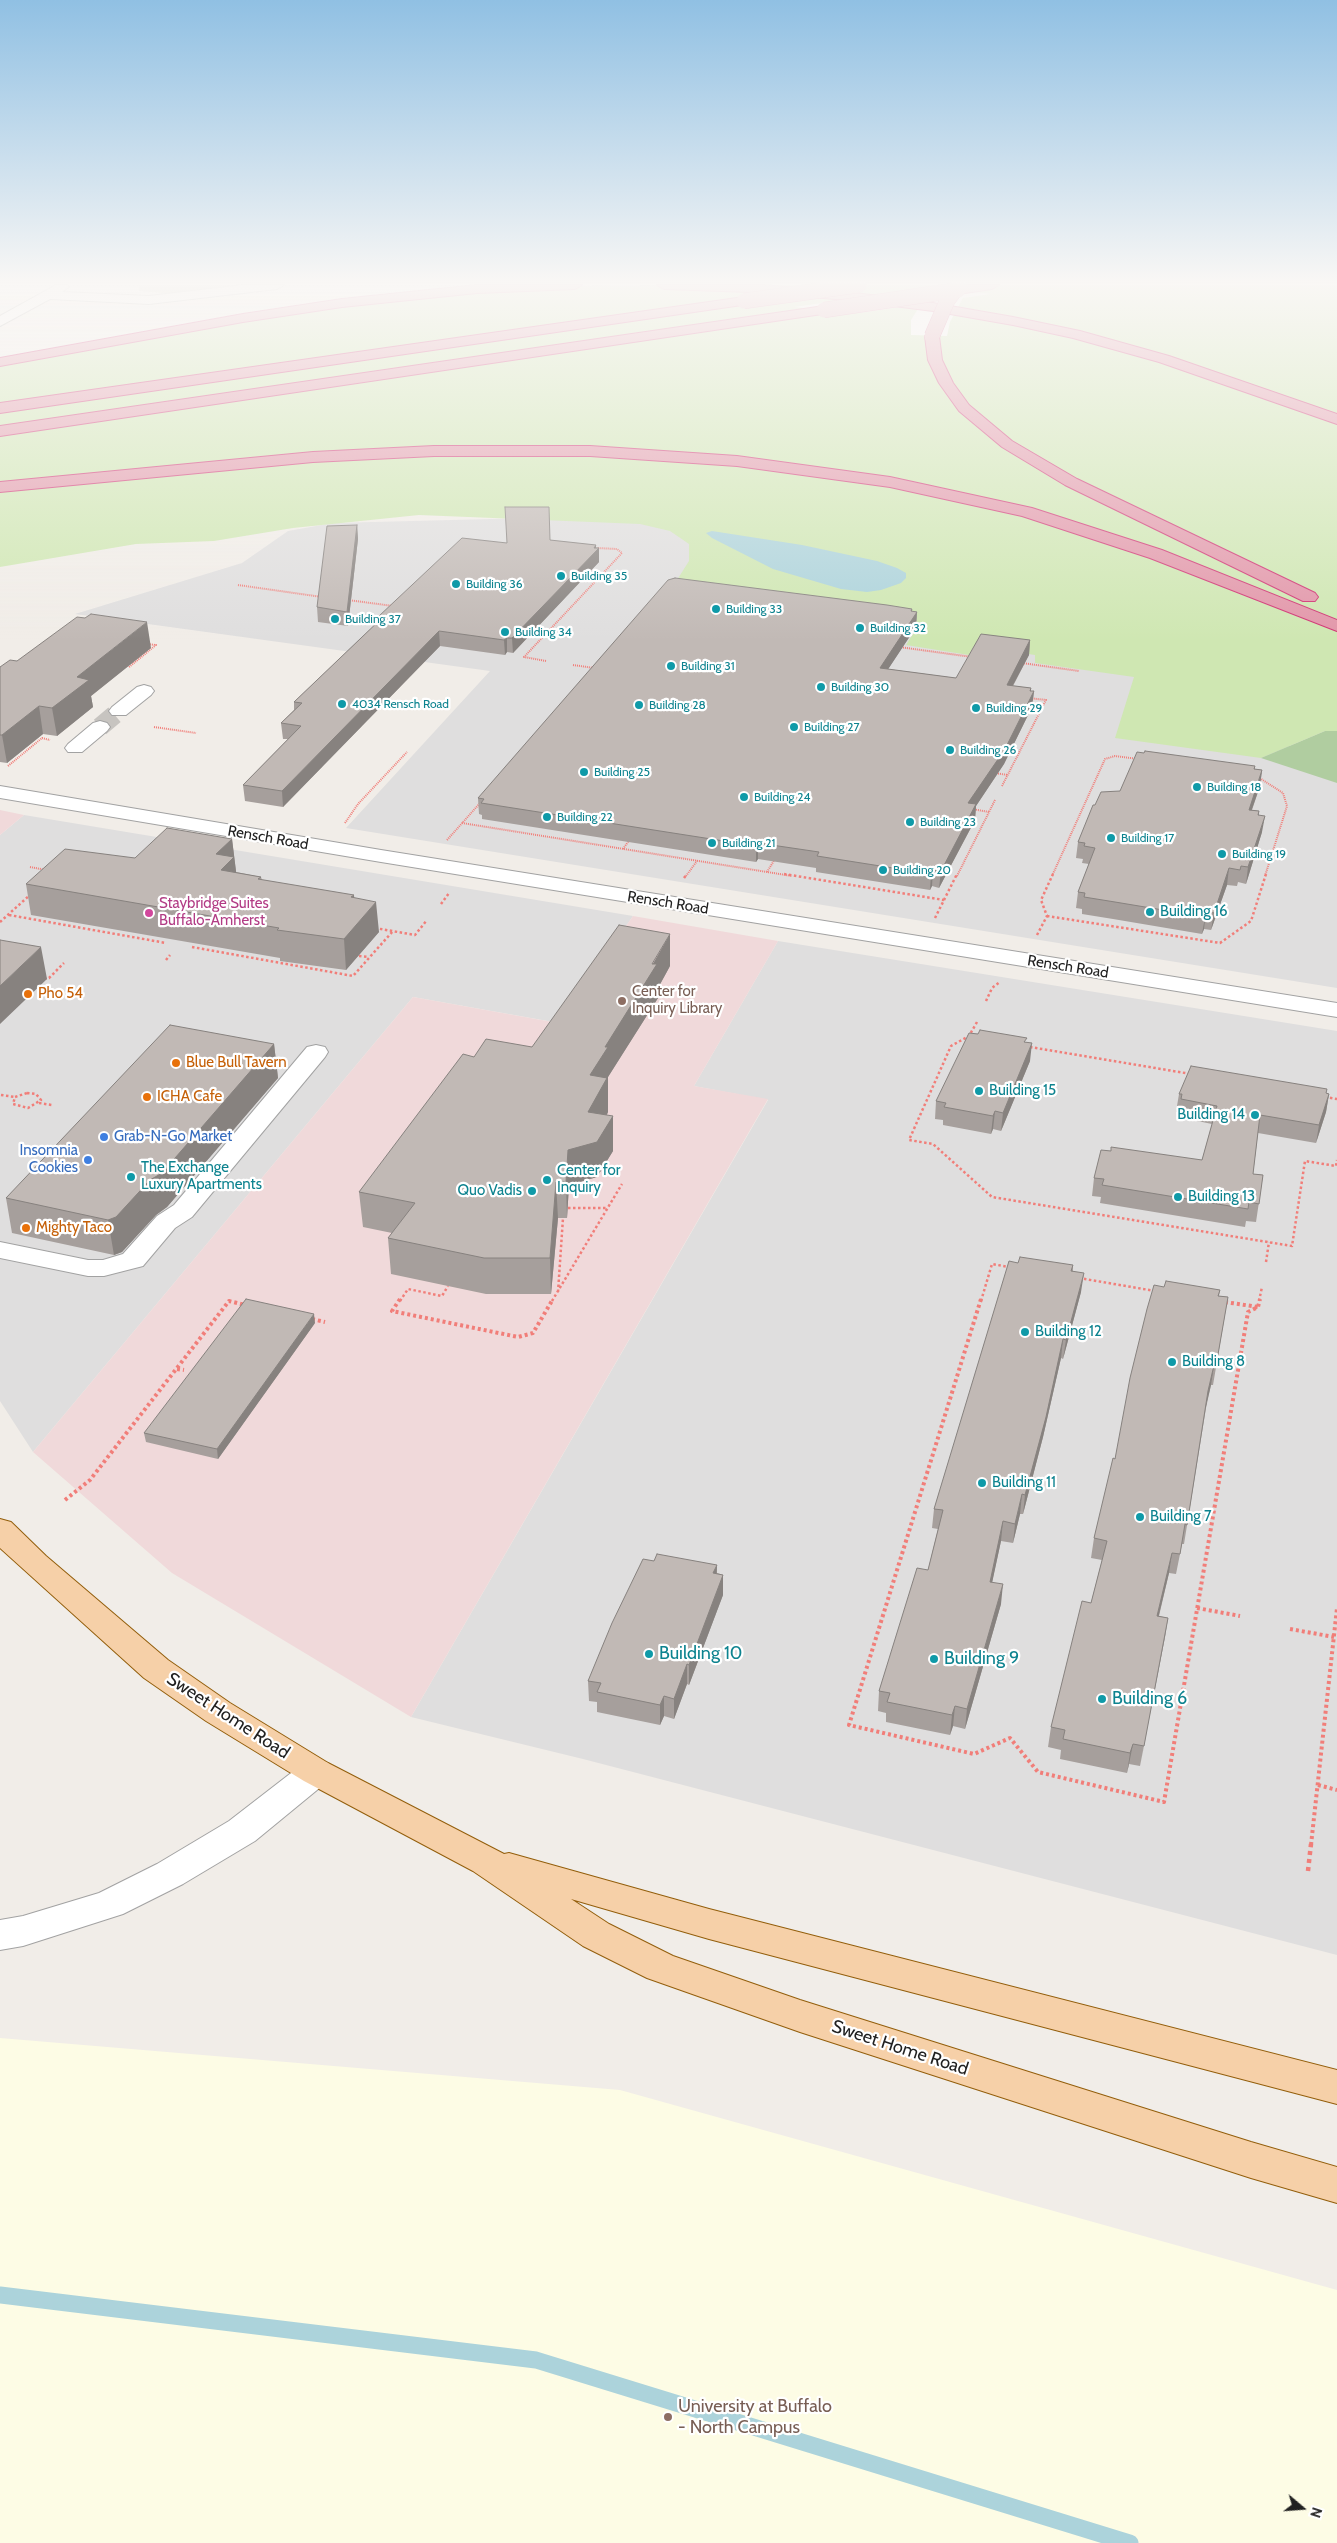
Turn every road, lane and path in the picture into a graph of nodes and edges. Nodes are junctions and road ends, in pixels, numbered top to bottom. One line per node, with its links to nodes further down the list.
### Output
1 (30, 404): 5 (highway, bridge)
2 (186, 404): 7 (highway, bridge)
3 (961, 404): 14 (highway, bridge)
4 (1292, 404): 6 (highway)
5 (0, 408)
6 (1337, 419)
7 (0, 431)
8 (0, 487): 15 (highway)
9 (591, 548): 19 (path)
10 (238, 585): 11 (path)
11 (322, 597)
12 (341, 599): 13 (path)
13 (397, 607)
14 (1337, 609)
15 (1337, 626)
16 (139, 643): 22 (path)
17 (892, 646): 18 (path)
18 (981, 658)
19 (546, 661)
20 (1020, 663): 23 (path)
21 (573, 665): 24 (path)
22 (126, 670)
23 (1079, 671)
24 (591, 675)
25 (144, 691): 27 (street)
26 (1027, 697): 37 (path)
27 (119, 711)
28 (100, 727): 32 (street)
29 (154, 727): 30 (path)
30 (196, 733)
31 (56, 741): 35 (path)
32 (74, 748)
33 (407, 752): 45 (path)
34 (1143, 760): 61 (path)
35 (3, 770)
36 (988, 772): 37 (path)
37 (1008, 775): 39 (path)
38 (1254, 776): 61 (path)
39 (1002, 786)
40 (0, 792): 84 (street, Rensch Road)
41 (995, 800): 44 (path)
42 (481, 802): 46 (path)
43 (969, 809): 44 (path)
44 (989, 812): 59 (path)
45 (344, 823)
46 (462, 823): 48 (path); 49 (path)
47 (634, 834): 49 (path)
48 (441, 846)
49 (623, 849): 51 (path)
50 (777, 856): 54 (path)
51 (697, 861): 54 (path); 55 (path)
52 (30, 868): 53 (path)
53 (47, 870)
54 (767, 872): 59 (path)
55 (680, 885)
56 (32, 893): 57 (path)
57 (28, 898): 58 (path); 60 (path)
58 (37, 899)
59 (944, 900): 64 (path)
60 (8, 915): 63 (path); 68 (path)
61 (1046, 916): 67 (path)
62 (427, 920): 66 (path)
63 (0, 922)
64 (931, 925)
65 (374, 927): 66 (path)
66 (393, 931): 71 (path)
67 (1034, 942)
68 (166, 943)
69 (192, 948): 74 (path)
70 (367, 951): 71 (path)
71 (374, 952): 74 (path)
72 (170, 955): 75 (path)
73 (359, 956): 74 (path)
74 (369, 958)
75 (166, 960)
76 (64, 963): 78 (path)
77 (39, 976): 78 (path)
78 (49, 978): 79 (path)
79 (44, 979)
80 (1004, 979): 81 (path)
81 (986, 1001)
82 (653, 1005): 83 (path)
83 (672, 1008)
84 (1337, 1010)
85 (976, 1022): 86 (path)
86 (969, 1036): 87 (path); 102 (path)
87 (978, 1038)
88 (1027, 1046): 90 (path)
89 (316, 1052): 103 (street)
90 (1192, 1074)
91 (1, 1095): 93 (path)
92 (1318, 1096): 94 (path)
93 (15, 1097): 95 (path); 95 (path)
94 (1337, 1099)
95 (39, 1103): 96 (path)
96 (52, 1105)
97 (1337, 1160): 102 (path)
98 (622, 1184): 100 (path)
99 (568, 1208): 100 (path)
100 (608, 1208): 110 (path)
101 (563, 1218): 110 (path)
102 (1268, 1242): 104 (path)
103 (0, 1250)
104 (1266, 1262)
105 (1011, 1267): 120 (path)
106 (1070, 1277): 109 (path)
107 (448, 1286): 110 (path)
108 (1262, 1287): 113 (path)
109 (1159, 1291)
110 (558, 1293)
111 (1218, 1301): 113 (path)
112 (248, 1306): 116 (path)
113 (1258, 1307): 120 (path)
114 (306, 1318): 115 (path)
115 (325, 1322)
116 (176, 1369): 117 (path); 118 (path)
117 (184, 1370)
118 (65, 1500)
119 (0, 1530): 126 (main road, Sweet Home Road)
120 (1197, 1608): 122 (path)
121 (1337, 1608): 124 (path)
122 (1240, 1616)
123 (1290, 1629): 124 (path)
124 (1334, 1637): 125 (path)
125 (1335, 1650): 127 (path)
126 (316, 1772): 129 (main road, Sweet Home Road); 131 (street)
127 (1318, 1784): 128 (path); 130 (path)
128 (1337, 1790)
129 (486, 1861): 132 (main road, Sweet Home Road); 133 (main road, Sweet Home Road)
130 (1308, 1872)
131 (0, 1935)
132 (1337, 2087)
133 (1337, 2185)

